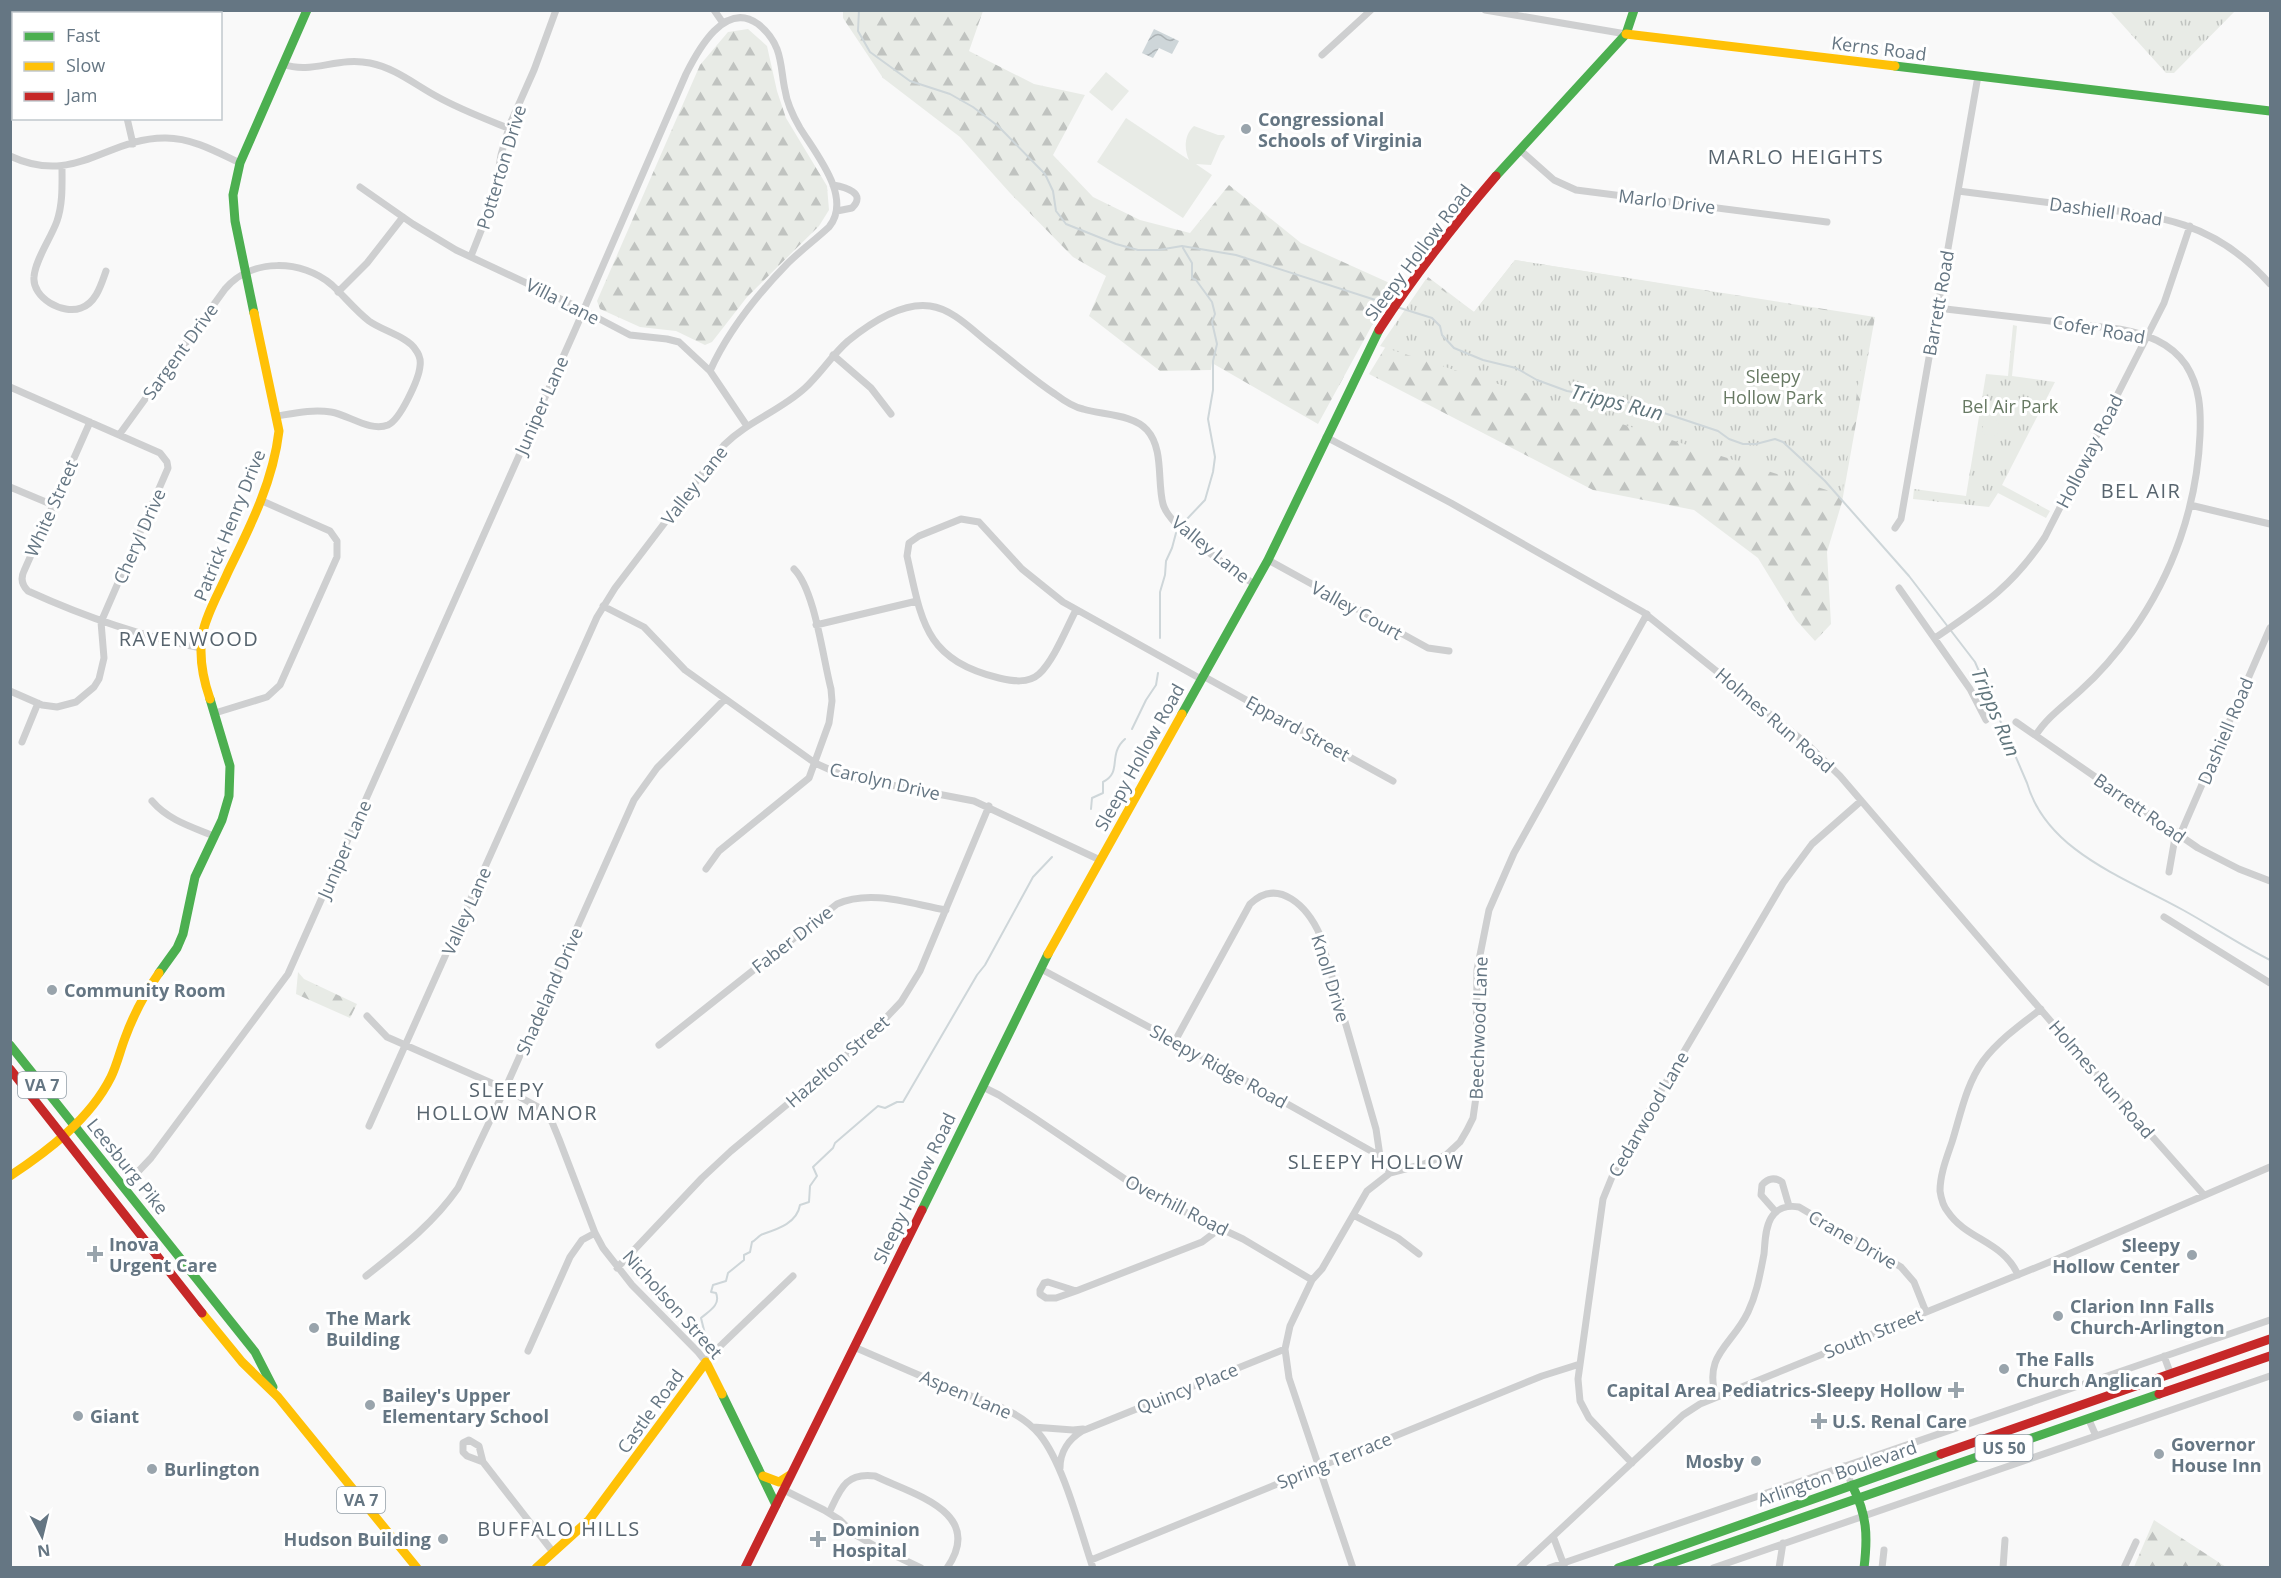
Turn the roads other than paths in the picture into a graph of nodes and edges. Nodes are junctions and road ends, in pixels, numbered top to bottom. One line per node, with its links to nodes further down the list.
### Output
1 (307, 10): 11 (main road, Patrick Henry Drive)
2 (556, 10): 15 (street, Potterton Drive)
3 (714, 10): 8 (street)
4 (1371, 10): 10 (street)
5 (1485, 10): 7 (street, Kerns Road)
6 (1634, 10): 9 (main road, Sleepy Hollow Road)
7 (1496, 12): 9 (street, Kerns Road)
8 (723, 22): 21 (street); 34 (street, Juniper Lane)
9 (1626, 34): 12 (main road, Kerns Road); 17 (main road, Sleepy Hollow Road)
10 (1322, 55)
11 (283, 64): 15 (street); 19 (main road, Patrick Henry Drive)
12 (1978, 76): 13 (main road, Kerns Road); 23 (street, Barrett Road)
13 (2271, 111)
14 (127, 120): 16 (street)
15 (508, 128): 28 (street, Potterton Drive)
16 (133, 144): 19 (street); 20 (street)
17 (1520, 150): 26 (street, Marlo Drive); 44 (main road, Sleepy Hollow Road)
18 (10, 156): 20 (street)
19 (240, 163): 30 (main road, Patrick Henry Drive)
20 (62, 166): 29 (street)
21 (833, 185): 24 (street); 24 (street)
22 (360, 187): 25 (street, Villa Lane)
23 (1958, 191): 27 (street, Dashiell Road); 33 (street, Barrett Road)
24 (837, 211): 37 (street)
25 (403, 217): 28 (street, Villa Lane); 32 (street)
26 (1827, 222)
27 (2190, 226): 31 (street, Dashiell Road); 35 (street, Holloway Road)
28 (471, 256): 34 (street, Villa Lane)
29 (106, 271)
30 (245, 272): 32 (street); 40 (main road, Patrick Henry Drive); 43 (street, Sargent Drive)
31 (2271, 284)
32 (338, 292): 40 (street)
33 (1937, 308): 35 (street, Cofer Road); 50 (street, Barrett Road)
34 (583, 311): 37 (street, Villa Lane); 105 (street, Juniper Lane)
35 (2148, 336): 48 (street, Cofer Road); 62 (street, Holloway Road)
36 (833, 355): 39 (street); 42 (street, Valley Lane); 53 (street, Valley Lane)
37 (710, 371): 42 (street, Villa Lane)
38 (10, 387): 41 (street, Cheryl Drive)
39 (891, 414)
40 (277, 416): 46 (main road, Patrick Henry Drive)
41 (90, 422): 43 (street, Cheryl Drive); 47 (street, White Street)
42 (747, 426): 56 (street, Valley Lane)
43 (119, 435): 59 (street, Cheryl Drive)
44 (1326, 437): 51 (main road, Sleepy Hollow Road); 58 (street, Holmes Run Road)
45 (10, 487): 47 (street)
46 (260, 500): 63 (main road, Patrick Henry Drive); 69 (street)
47 (53, 505): 59 (street, White Street)
48 (2190, 505): 49 (street); 72 (street, Cofer Road)
49 (2271, 524)
50 (1894, 528)
51 (1268, 560): 53 (main road, Sleepy Hollow Road); 64 (street, Valley Court)
52 (794, 568): 60 (street)
53 (1254, 584): 65 (main road, Sleepy Hollow Road)
54 (1899, 588): 62 (street)
55 (917, 601): 57 (street, Eppard Street); 57 (street, Eppard Street); 60 (street)
56 (603, 606): 67 (street, Carolyn Drive); 94 (street, Valley Lane)
57 (1076, 610): 65 (street, Eppard Street)
58 (1647, 615): 77 (street, Holmes Run Road); 103 (street, Beechwood Lane)
59 (101, 622): 63 (street, White Street); 68 (street, Cheryl Drive)
60 (816, 625): 74 (street)
61 (2271, 628): 79 (street, Dashiell Road)
62 (1938, 637): 70 (street)
63 (201, 648): 69 (main road, Patrick Henry Drive)
64 (1449, 651)
65 (1202, 678): 75 (street, Eppard Street); 81 (main road, Sleepy Hollow Road)
66 (10, 691): 68 (street, Cheryl Drive)
67 (725, 699): 74 (street, Carolyn Drive); 97 (street, Shadeland Drive)
68 (38, 703): 73 (street)
69 (215, 713): 80 (main road, Patrick Henry Drive)
70 (1986, 720)
71 (2016, 722): 72 (street, Barrett Road)
72 (2036, 735): 79 (street, Barrett Road)
73 (22, 742)
74 (815, 763): 78 (street, Carolyn Drive); 82 (street)
75 (1393, 781)
76 (152, 801): 80 (street)
77 (1861, 801): 89 (street, Holmes Run Road); 128 (street, Cedarwood Lane)
78 (989, 806): 81 (street, Carolyn Drive); 85 (street, Hazelton Street)
79 (2178, 834): 83 (street, Dashiell Road); 84 (street, Barrett Road)
80 (214, 836): 98 (main road, Patrick Henry Drive)
81 (1100, 860): 87 (main road, Sleepy Hollow Road)
82 (706, 869)
83 (2169, 872)
84 (2271, 880)
85 (946, 910): 93 (street, Faber Drive); 113 (street, Hazelton Street)
86 (2164, 917): 88 (street)
87 (1041, 969): 91 (street, Sleepy Ridge Road); 96 (main road, Sleepy Hollow Road)
88 (2271, 983)
89 (2041, 1009): 106 (street, Holmes Run Road); 114 (street)
90 (367, 1017): 94 (street, Nicholson Street)
91 (1174, 1041): 101 (street, Sleepy Ridge Road); 101 (street, Knoll Drive)
92 (10, 1045): 98 (main road, Leesburg Pike / VA 7)
93 (659, 1045)
94 (406, 1047): 97 (street, Nicholson Street); 99 (street, Valley Lane)
95 (10, 1069): 100 (main road, Leesburg Pike / VA 7)
96 (983, 1087): 110 (street, Overhill Road); 122 (main road, Sleepy Hollow Road)
97 (506, 1089): 111 (street, Nicholson Street); 115 (street, Shadeland Drive)
98 (73, 1124): 100 (main road, Patrick Henry Drive); 131 (main road, Leesburg Pike / VA 7)
99 (369, 1126)
100 (62, 1135): 104 (main road, Patrick Henry Drive); 131 (main road, Leesburg Pike / VA 7)
101 (1380, 1156): 103 (street)
102 (2271, 1167): 106 (street, South Street)
103 (1390, 1173): 109 (street, Beechwood Lane)
104 (10, 1176)
105 (133, 1177)
106 (2204, 1195): 114 (street, South Street)
107 (1789, 1206): 108 (street, Crane Drive); 108 (street); 119 (street, Crane Drive)
108 (1776, 1212): 132 (street)
109 (1353, 1215): 112 (street); 117 (street, Beechwood Lane)
110 (1218, 1227): 117 (street, Overhill Road); 118 (street)
111 (595, 1233): 113 (street, Nicholson Street); 124 (street)
112 (1419, 1254)
113 (617, 1268): 127 (street, Nicholson Street)
114 (2018, 1275): 119 (street, South Street)
115 (366, 1276)
116 (794, 1276): 127 (street, Castle Road)
117 (1312, 1280): 123 (street, Beechwood Lane)
118 (1076, 1291): 118 (street)
119 (1926, 1312): 132 (street, South Street)
120 (2271, 1320): 125 (street)
121 (2271, 1339): 129 (main road, Arlington Boulevard / US 50)
122 (854, 1347): 134 (street, Aspen Lane); 141 (main road, Sleepy Hollow Road)
123 (1285, 1349): 135 (street, Quincy Place); 139 (street, Beechwood Lane)
124 (528, 1351)
125 (2164, 1356): 129 (street); 140 (street)
126 (2271, 1356): 133 (main road, Arlington Boulevard / US 50)
127 (706, 1362): 143 (main road, Nicholson Street); 155 (main road, Castle Road)
128 (1580, 1364): 138 (street, Cedarwood Lane); 139 (street, Spring Terrace)
129 (2171, 1375): 144 (main road, Arlington Boulevard / US 50)
130 (2271, 1376): 136 (street)
131 (278, 1397): 158 (main road, Leesburg Pike / VA 7)
132 (1716, 1397): 138 (street, South Street)
133 (2089, 1420): 136 (street); 146 (main road, Arlington Boulevard / US 50)
134 (1033, 1427): 135 (street, Quincy Place); 142 (street, Aspen Lane)
135 (1088, 1428): 142 (street, Quincy Place)
136 (2096, 1436): 149 (street)
137 (483, 1461): 155 (street)
138 (1632, 1463): 150 (street, South Street)
139 (1319, 1466): 156 (street, Spring Terrace); 163 (street, Beechwood Lane)
140 (1845, 1466): 144 (street); 157 (street)
141 (792, 1474): 143 (main road); 145 (main road, Sleepy Hollow Road)
142 (1060, 1474): 156 (street, Aspen Lane)
143 (763, 1476): 147 (main road, Nicholson Street)
144 (1852, 1485): 146 (main road); 166 (main road, Arlington Boulevard / US 50)
145 (784, 1490): 147 (main road, Sleepy Hollow Road); 148 (street)
146 (1858, 1497): 149 (main road); 167 (main road, Arlington Boulevard / US 50)
147 (776, 1505): 160 (main road, Sleepy Hollow Road)
148 (829, 1513): 161 (street); 162 (street)
149 (1866, 1516): 153 (street); 170 (main road)
150 (1553, 1536): 157 (street); 164 (street, South Street)
151 (2004, 1540): 172 (street)
152 (2136, 1542): 173 (street)
153 (1783, 1544): 168 (street); 169 (street)
154 (1884, 1550): 171 (street)
155 (553, 1552): 159 (main road, Castle Road)
156 (1092, 1564)
157 (1564, 1565): 165 (street)
158 (415, 1567)
159 (536, 1568)
160 (745, 1568)
161 (921, 1568)
162 (947, 1568)
163 (1353, 1568)
164 (1519, 1568)
165 (1549, 1568)
166 (1618, 1568)
167 (1657, 1568)
168 (1713, 1568)
169 (1779, 1568)
170 (1864, 1568)
171 (1882, 1568)
172 (2003, 1568)
173 (2124, 1568)

